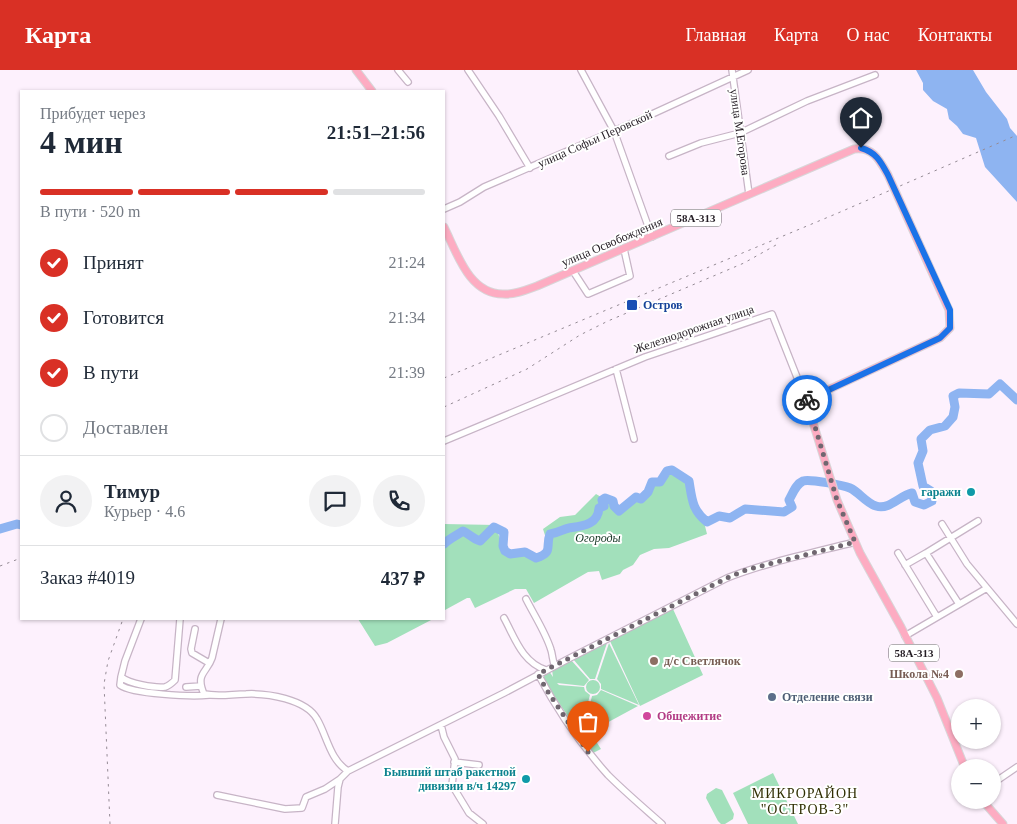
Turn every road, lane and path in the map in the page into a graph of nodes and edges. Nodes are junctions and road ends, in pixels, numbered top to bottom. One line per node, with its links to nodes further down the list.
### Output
1 (356, 70): 10 (main road)
2 (398, 70): 9 (street)
3 (468, 70): 14 (street)
4 (581, 70): 11 (street)
5 (732, 70): 8 (street, улица М.Егорова)
6 (748, 70): 8 (street, улица Софьи Перовской)
7 (875, 75): 12 (street)
8 (732, 77): 11 (street, улица Софьи Перовской); 12 (street, улица М.Егорова)
9 (408, 82)
10 (371, 90)
11 (614, 131): 14 (street, улица Софьи Перовской); 18 (street)
12 (740, 133): 13 (street); 15 (street, улица М.Егорова)
13 (669, 156)
14 (530, 168): 16 (street, улица Софьи Перовской)
15 (749, 194): 18 (main road, улица Освобождения / 58А-313); 22 (main road, улица Освобождения / 58А-313)
16 (445, 209)
17 (445, 229): 20 (main road, улица Освобождения / 58А-313)
18 (652, 237): 19 (main road, улица Освобождения / 58А-313)
19 (624, 249): 20 (main road, улица Освобождения / 58А-313); 20 (street)
20 (573, 271)
21 (616, 369): 22 (street, Железнодорожная улица); 23 (street); 24 (street, Железнодорожная улица)
22 (806, 400): 28 (main road, 58А-313)
23 (634, 439)
24 (445, 441)
25 (978, 521): 27 (street)
26 (942, 524): 27 (street)
27 (951, 538): 30 (street); 32 (street)
28 (855, 542): 42 (main road, 58А-313); 44 (street)
29 (898, 553): 31 (street)
30 (926, 553): 31 (street); 34 (street)
31 (905, 565): 35 (street)
32 (987, 588): 34 (street); 40 (street)
33 (526, 599): 44 (street)
34 (959, 604): 35 (street)
35 (937, 617): 42 (street)
36 (504, 618): 45 (street)
37 (141, 620): 47 (street)
38 (180, 620): 48 (street)
39 (220, 620): 43 (street)
40 (1017, 624)
41 (196, 630): 43 (street)
42 (905, 636): 54 (main road, 58А-313)
43 (210, 663): 49 (street)
44 (555, 666): 45 (street)
45 (546, 670): 46 (street)
46 (538, 674): 53 (street); 65 (street)
47 (121, 678): 48 (street); 51 (street)
48 (175, 680): 51 (street)
49 (201, 686): 50 (street); 52 (street)
50 (186, 687)
51 (173, 694): 52 (street)
52 (211, 695): 58 (street)
53 (441, 725): 55 (street); 58 (street)
54 (961, 759)
55 (454, 762): 56 (street); 64 (street)
56 (478, 765)
57 (1017, 767): 59 (street)
58 (348, 771): 60 (street)
59 (1001, 778)
60 (340, 779): 61 (street); 63 (street)
61 (216, 795)
62 (990, 809): 66 (main road)
63 (336, 824)
64 (484, 824)
65 (662, 824)
66 (1002, 824)

